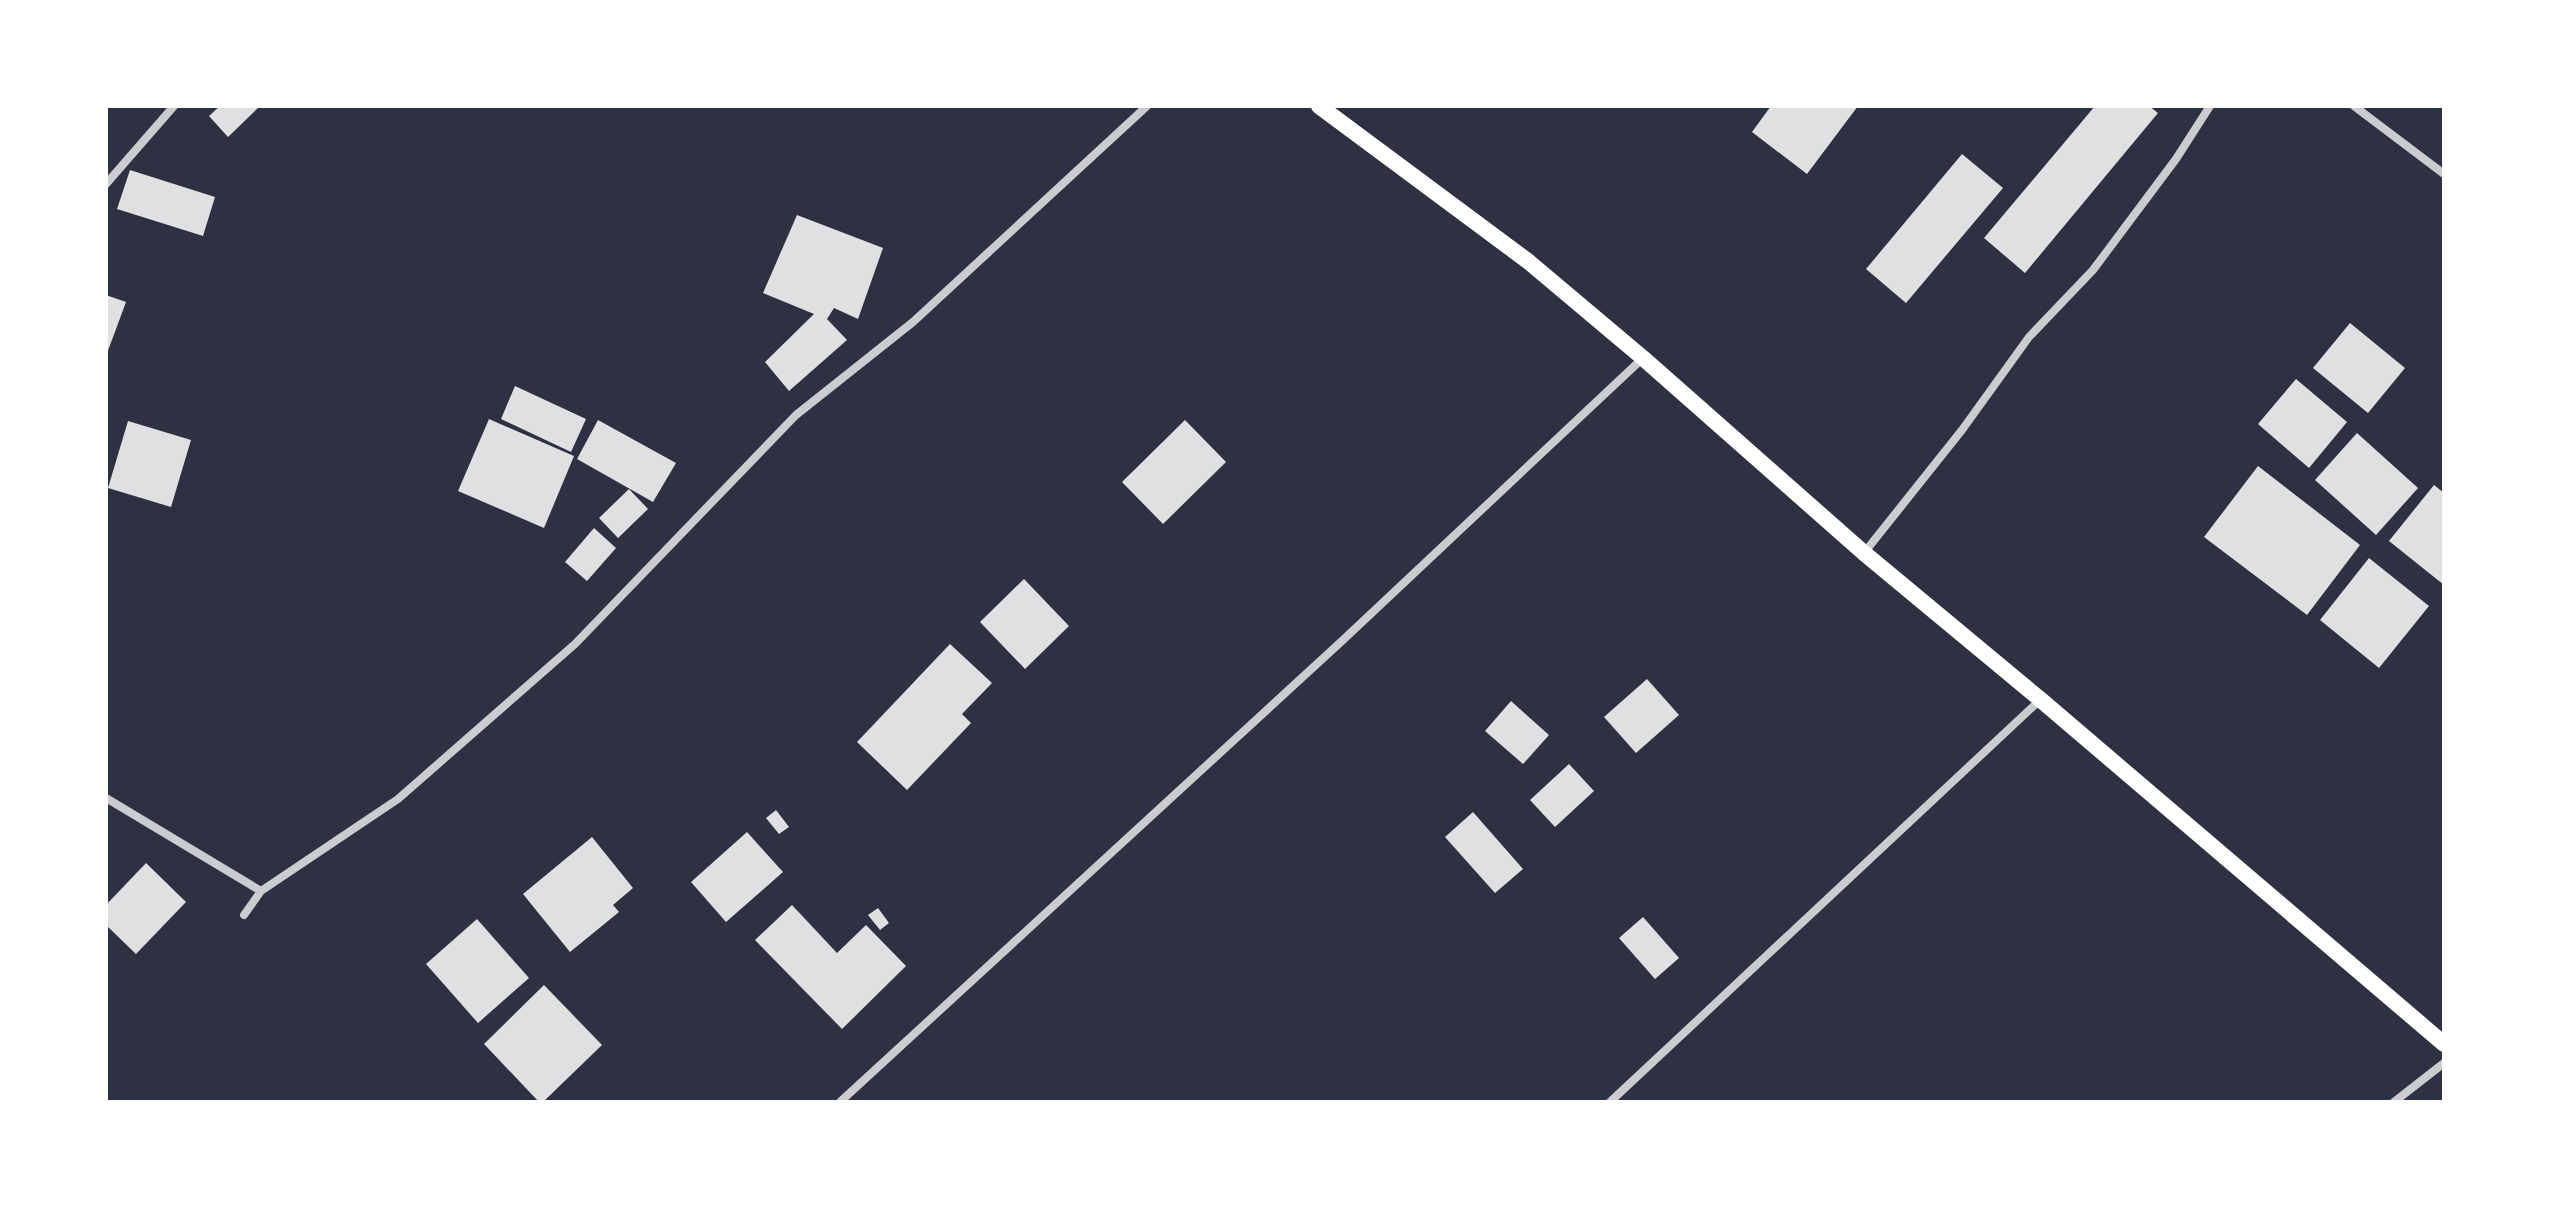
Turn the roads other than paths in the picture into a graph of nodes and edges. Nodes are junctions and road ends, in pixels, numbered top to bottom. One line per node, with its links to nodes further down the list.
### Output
1 (174, 106): 7 (street)
2 (1147, 106): 12 (street)
3 (1319, 106): 8 (main road)
4 (2210, 106): 9 (street)
5 (2354, 106): 6 (street)
6 (2444, 174)
7 (106, 184)
8 (1643, 358): 9 (main road); 16 (street)
9 (1864, 553): 10 (main road)
10 (2041, 700): 14 (main road); 17 (street)
11 (106, 798): 12 (street)
12 (261, 891): 13 (street)
13 (244, 915)
14 (2444, 1044)
15 (2444, 1063): 18 (street)
16 (840, 1102)
17 (1610, 1102)
18 (2394, 1102)

